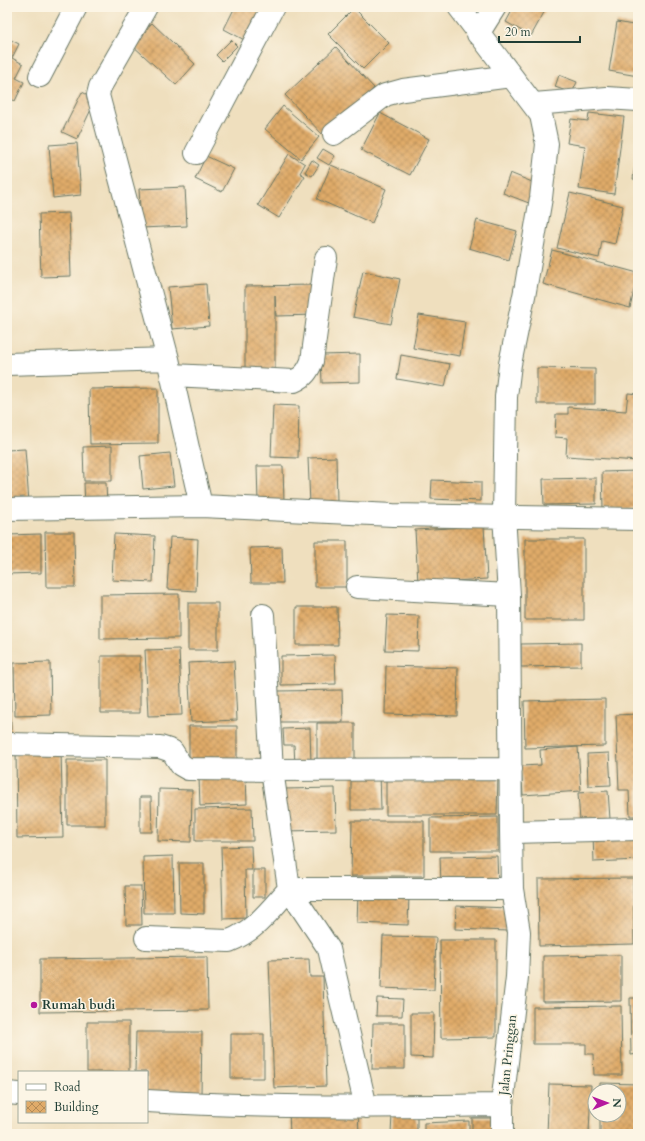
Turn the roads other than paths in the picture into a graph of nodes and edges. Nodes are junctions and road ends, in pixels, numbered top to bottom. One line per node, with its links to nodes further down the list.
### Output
1 (76, 7): 7 (street)
2 (146, 7): 15 (street)
3 (273, 7): 12 (street)
4 (459, 7): 6 (street, Jalan Pringgan)
5 (495, 7): 6 (street)
6 (478, 34): 8 (street, Jalan Pringgan)
7 (40, 76)
8 (511, 76): 10 (street, Jalan Pringgan); 11 (street)
9 (638, 100): 10 (street)
10 (534, 104): 18 (street, Jalan Pringgan)
11 (334, 134)
12 (196, 153)
13 (326, 258): 15 (street)
14 (7, 364): 15 (street)
15 (170, 367): 16 (street)
16 (201, 506): 17 (street); 18 (street)
17 (7, 509)
18 (504, 515): 19 (street); 21 (street, Jalan Pringgan)
19 (638, 518)
20 (357, 587): 21 (street)
21 (509, 594): 24 (street, Jalan Pringgan)
22 (263, 615): 25 (street)
23 (7, 744): 25 (street)
24 (511, 769): 25 (street); 27 (street, Jalan Pringgan)
25 (272, 770): 28 (street)
26 (638, 830): 27 (street)
27 (511, 832): 29 (street, Jalan Pringgan)
28 (289, 889): 29 (street); 30 (street); 35 (street)
29 (512, 889): 34 (street, Jalan Pringgan)
30 (146, 938)
31 (7, 1093): 32 (street)
32 (18, 1094)
33 (148, 1101): 35 (street)
34 (502, 1105): 35 (street); 36 (street, Jalan Pringgan)
35 (366, 1107)
36 (502, 1134)

